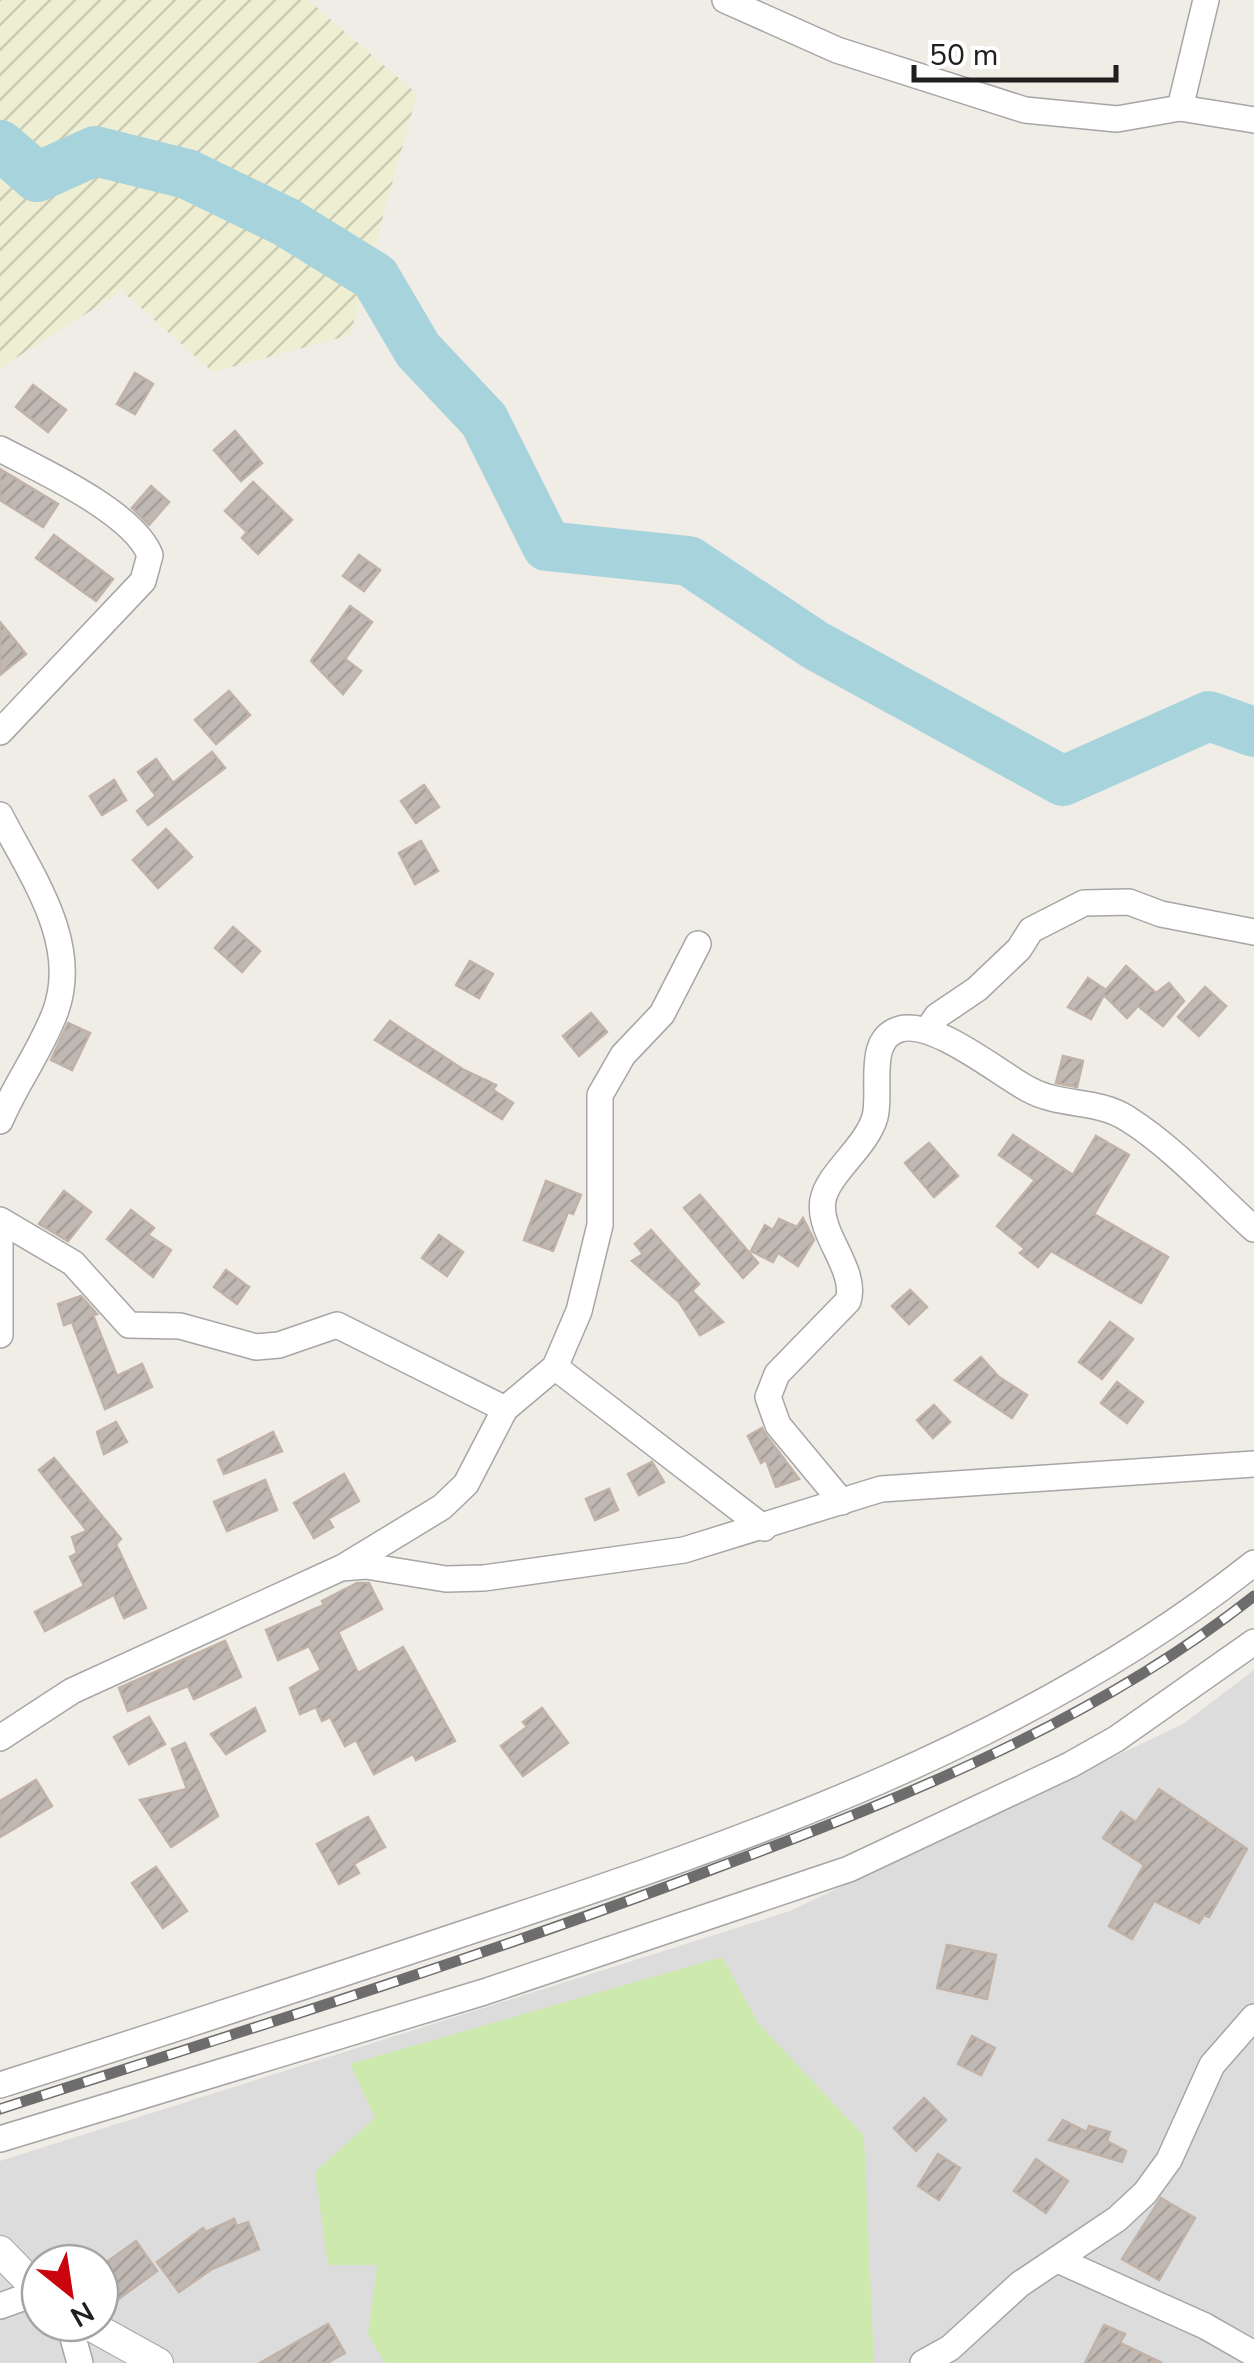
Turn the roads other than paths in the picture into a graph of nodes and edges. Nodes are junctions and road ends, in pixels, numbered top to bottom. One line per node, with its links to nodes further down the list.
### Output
1 (726, 0): 3 (street)
2 (1206, 0): 3 (street)
3 (1180, 108): 4 (street)
4 (1254, 120)
5 (0, 449): 6 (street)
6 (0, 732)
7 (0, 815): 11 (street)
8 (1254, 932): 10 (street)
9 (698, 944): 16 (street)
10 (928, 1029): 13 (street); 19 (street)
11 (0, 1121)
12 (0, 1220): 17 (street)
13 (1254, 1229)
14 (0, 1243): 15 (street)
15 (0, 1335)
16 (555, 1367): 17 (street); 20 (street)
17 (505, 1410): 22 (street)
18 (1254, 1464): 19 (street)
19 (842, 1502): 20 (street)
20 (764, 1528): 22 (street)
21 (1254, 1564): 26 (street)
22 (341, 1568): 24 (street)
23 (1254, 1642): 27 (street)
24 (0, 1738)
25 (1254, 2018): 29 (street)
26 (0, 2085)
27 (0, 2138)
28 (0, 2251): 30 (street)
29 (1058, 2260): 32 (street); 34 (street)
30 (20, 2272)
31 (120, 2342): 33 (street)
32 (1254, 2354)
33 (158, 2363)
34 (923, 2363)

